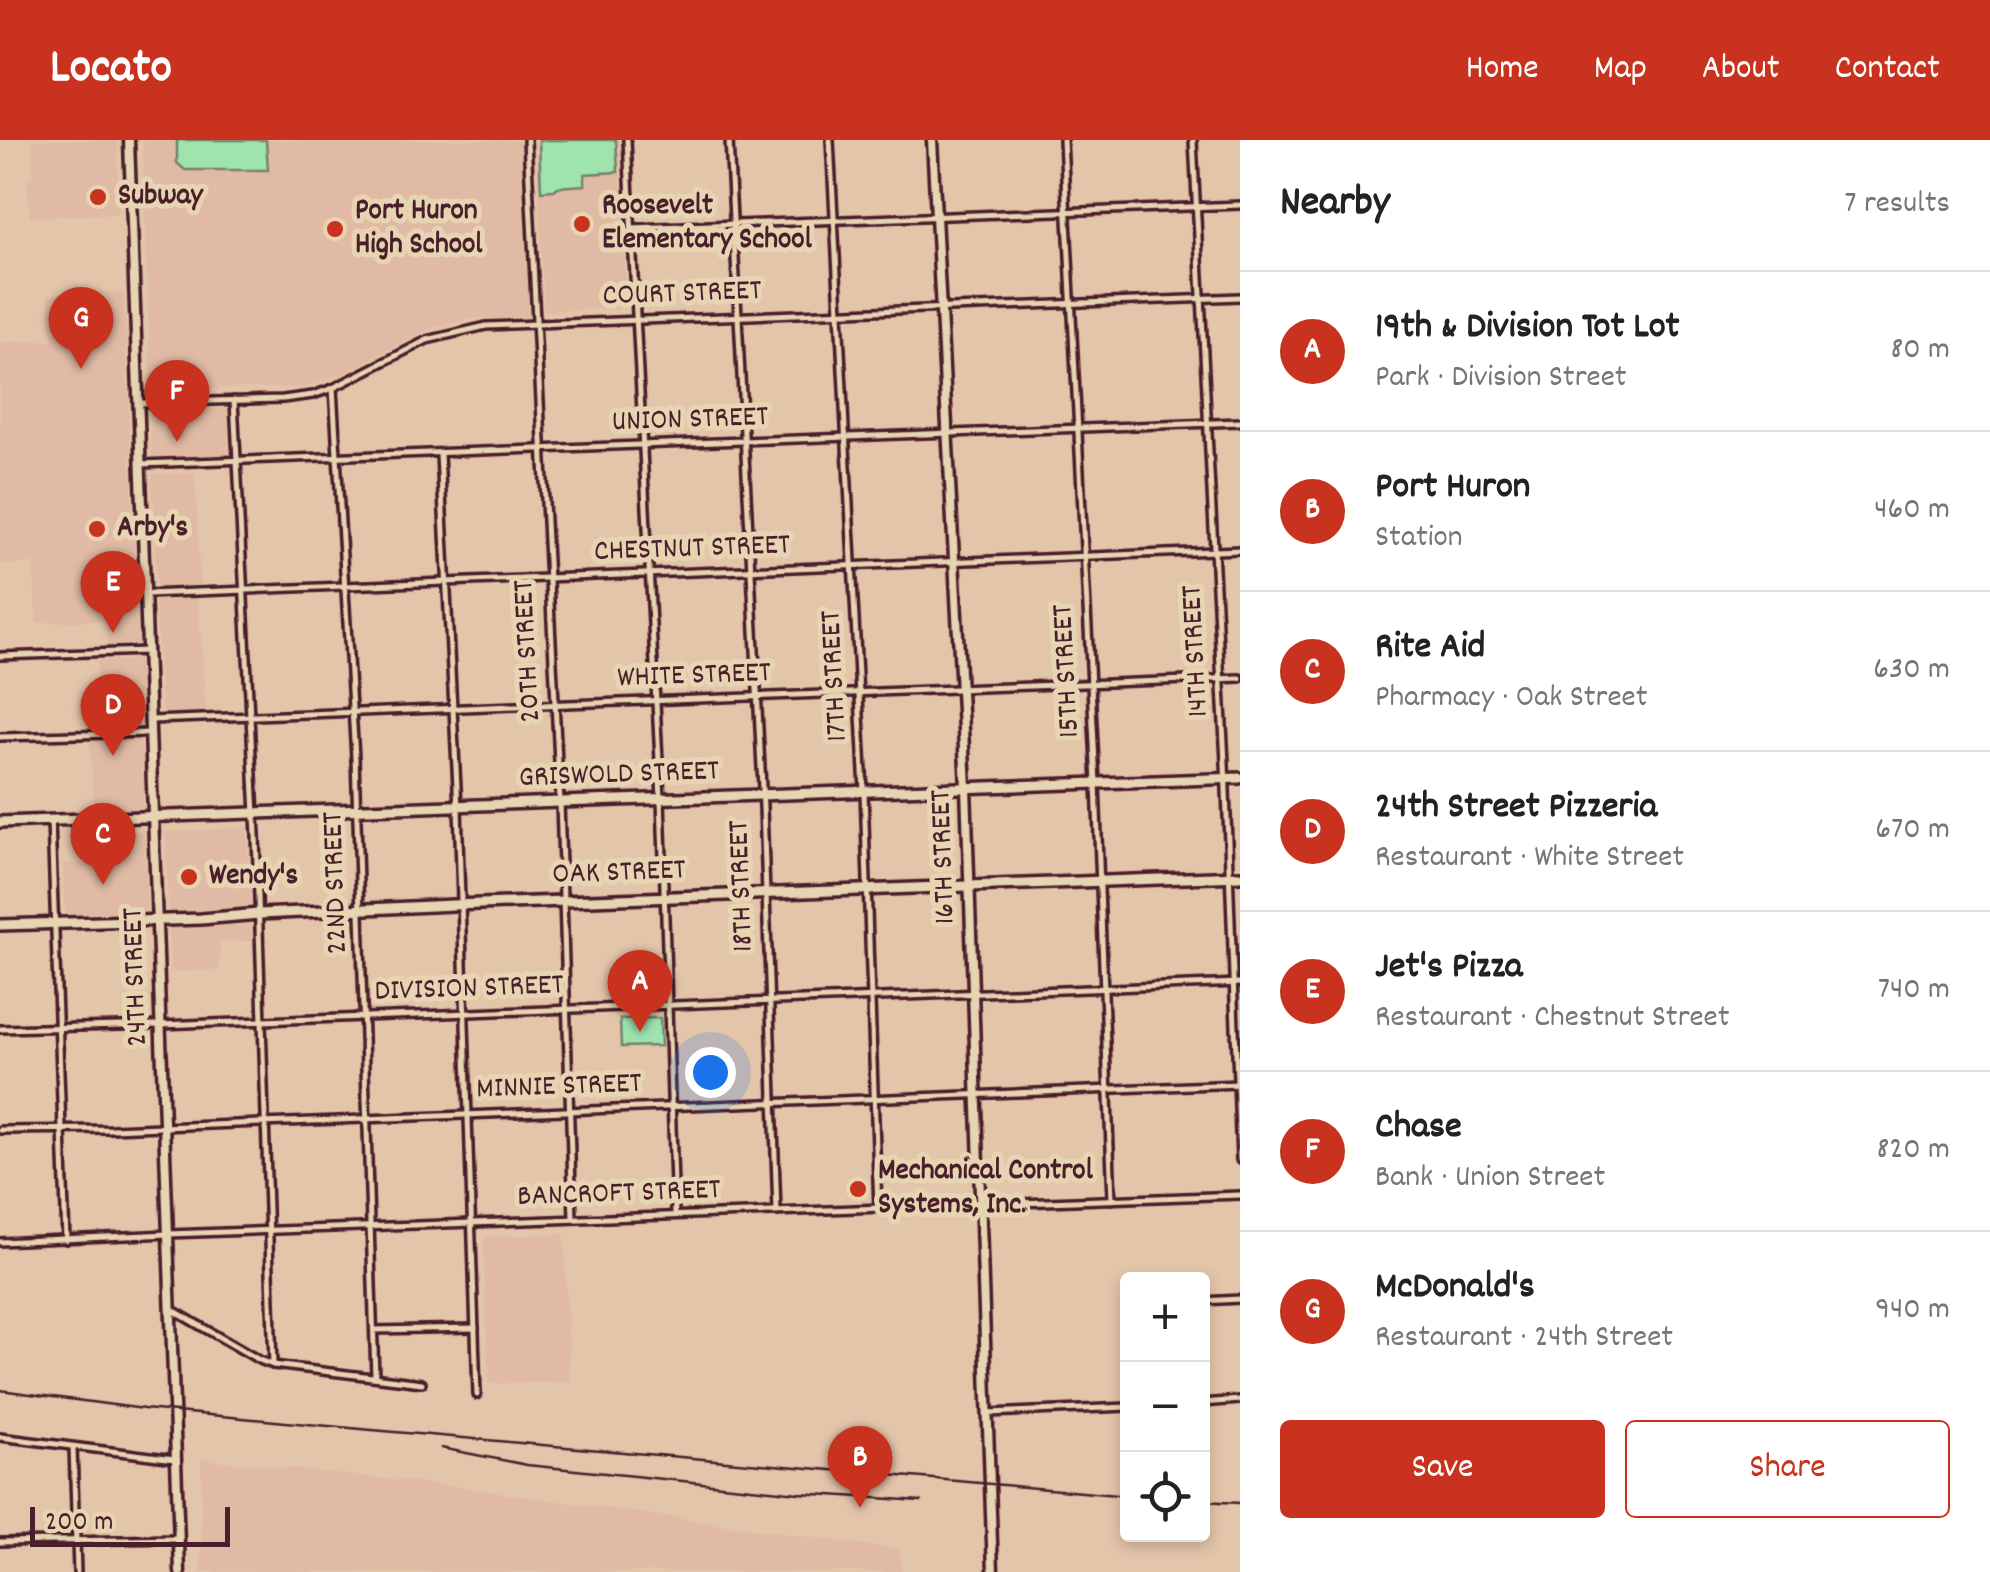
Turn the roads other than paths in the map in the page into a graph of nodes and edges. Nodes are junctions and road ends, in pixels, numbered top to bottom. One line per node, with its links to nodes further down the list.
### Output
1 (129, 140): 26 (street, 24TH STREET)
2 (526, 140): 23 (street, 20TH STREET)
3 (628, 140): 15 (street)
4 (729, 140): 14 (street, 18TH STREET)
5 (830, 140): 13 (street, 17TH STREET)
6 (932, 140): 12 (street, 16TH STREET)
7 (1063, 140): 11 (street, 15TH STREET)
8 (1193, 140): 10 (street, 14TH STREET)
9 (1240, 205): 10 (street)
10 (1196, 206): 11 (street); 17 (street, 14TH STREET)
11 (1067, 212): 12 (street); 18 (street, 15TH STREET)
12 (936, 216): 13 (street); 19 (street, 16TH STREET)
13 (834, 220): 14 (street); 20 (street, 17TH STREET)
14 (733, 224): 15 (street); 21 (street, 18TH STREET)
15 (632, 228): 22 (street)
16 (1240, 298): 17 (street, COURT STREET)
17 (1201, 300): 18 (street, COURT STREET); 28 (street, 14TH STREET)
18 (1072, 304): 19 (street, COURT STREET); 29 (street, 15TH STREET)
19 (941, 309): 20 (street, COURT STREET); 30 (street, 16TH STREET)
20 (839, 312): 21 (street, COURT STREET); 31 (street, 17TH STREET)
21 (738, 316): 22 (street, COURT STREET); 32 (street, 18TH STREET)
22 (636, 320): 23 (street, COURT STREET); 33 (street)
23 (536, 324): 24 (street, COURT STREET); 34 (street, 20TH STREET)
24 (333, 388): 25 (street, COURT STREET); 36 (street, 22ND STREET)
25 (234, 400): 26 (street, COURT STREET); 37 (street)
26 (140, 403): 38 (street, 24TH STREET)
27 (1240, 422): 28 (street, UNION STREET)
28 (1207, 424): 29 (street, UNION STREET); 40 (street, 14TH STREET)
29 (1078, 428): 30 (street, UNION STREET); 41 (street, 15TH STREET)
30 (947, 434): 31 (street, UNION STREET); 42 (street, 16TH STREET)
31 (846, 438): 32 (street, UNION STREET); 43 (street, 17TH STREET)
32 (744, 441): 33 (street, UNION STREET); 44 (street, 18TH STREET)
33 (642, 445): 34 (street, UNION STREET); 45 (street)
34 (542, 450): 35 (street, UNION STREET); 46 (street, 20TH STREET)
35 (440, 453): 36 (street, UNION STREET); 47 (street)
36 (338, 457): 37 (street, UNION STREET); 48 (street, 22ND STREET)
37 (238, 461): 38 (street, UNION STREET); 49 (street)
38 (141, 464): 50 (street, 24TH STREET)
39 (1240, 550): 40 (street, CHESTNUT STREET)
40 (1214, 551): 41 (street, CHESTNUT STREET); 53 (street, 14TH STREET)
41 (1084, 556): 42 (street, CHESTNUT STREET); 55 (street, 15TH STREET)
42 (954, 562): 43 (street, CHESTNUT STREET); 56 (street, 16TH STREET)
43 (852, 566): 44 (street, CHESTNUT STREET); 57 (street, 17TH STREET)
44 (751, 570): 45 (street, CHESTNUT STREET); 58 (street, 18TH STREET)
45 (650, 574): 46 (street, CHESTNUT STREET); 59 (street)
46 (548, 578): 47 (street, CHESTNUT STREET); 60 (street, 20TH STREET)
47 (447, 581): 48 (street, CHESTNUT STREET); 61 (street)
48 (345, 585): 49 (street, CHESTNUT STREET); 62 (street, 22ND STREET)
49 (244, 590): 50 (street, CHESTNUT STREET); 63 (street)
50 (146, 594): 51 (street, 24TH STREET)
51 (148, 651): 52 (street); 64 (street, 24TH STREET)
52 (0, 656)
53 (1220, 678): 54 (street, WHITE STREET); 55 (street, WHITE STREET); 67 (street, 14TH STREET)
54 (1240, 678)
55 (1091, 684): 56 (street, WHITE STREET); 69 (street, 15TH STREET)
56 (961, 689): 57 (street, WHITE STREET); 70 (street, 16TH STREET)
57 (859, 693): 58 (street, WHITE STREET); 71 (street, 17TH STREET)
58 (758, 697): 59 (street, WHITE STREET); 72 (street, 18TH STREET)
59 (656, 701): 60 (street, WHITE STREET); 73 (street)
60 (555, 704): 61 (street, WHITE STREET); 74 (street, 20TH STREET)
61 (454, 708): 62 (street, WHITE STREET); 75 (street)
62 (352, 712): 63 (street, WHITE STREET); 76 (street, 22ND STREET)
63 (250, 716): 64 (street, WHITE STREET); 77 (street)
64 (150, 720): 65 (street, 24TH STREET)
65 (151, 733): 66 (street); 78 (street, 24TH STREET)
66 (0, 737)
67 (1226, 778): 68 (main road, GRISWOLD STREET); 69 (main road, GRISWOLD STREET); 81 (street, 14TH STREET)
68 (1240, 778)
69 (1096, 783): 70 (main road, GRISWOLD STREET); 82 (street, 15TH STREET)
70 (966, 788): 71 (main road, GRISWOLD STREET); 83 (street, 16TH STREET)
71 (864, 792): 72 (main road, GRISWOLD STREET); 84 (street, 17TH STREET)
72 (762, 796): 73 (main road, GRISWOLD STREET); 85 (street, 18TH STREET)
73 (661, 799): 74 (main road, GRISWOLD STREET); 86 (street)
74 (560, 802): 75 (main road, GRISWOLD STREET); 87 (street, 20TH STREET)
75 (458, 807): 76 (main road, GRISWOLD STREET); 88 (street)
76 (357, 810): 77 (main road, GRISWOLD STREET); 89 (street, 22ND STREET)
77 (255, 813): 78 (main road, GRISWOLD STREET); 90 (street)
78 (155, 818): 79 (main road, GRISWOLD STREET); 91 (street, 24TH STREET)
79 (52, 820): 80 (main road, GRISWOLD STREET); 92 (street)
80 (0, 822)
81 (1235, 876): 82 (main road, OAK STREET); 94 (street, 14TH STREET)
82 (1100, 880): 83 (main road, OAK STREET); 95 (street, 15TH STREET)
83 (969, 886): 84 (main road, OAK STREET); 96 (street, 16TH STREET)
84 (868, 890): 85 (main road, OAK STREET); 97 (street, 17TH STREET)
85 (766, 893): 86 (main road, OAK STREET); 98 (street, 18TH STREET)
86 (665, 898): 87 (main road, OAK STREET); 99 (street)
87 (563, 901): 88 (main road, OAK STREET); 100 (street, 20TH STREET)
88 (462, 905): 89 (main road, OAK STREET); 101 (street)
89 (360, 910): 90 (main road, OAK STREET); 102 (street, 22ND STREET)
90 (259, 914): 91 (main road, OAK STREET); 103 (street)
91 (158, 920): 92 (main road, OAK STREET); 104 (street, 24TH STREET)
92 (55, 923): 93 (main road, OAK STREET); 105 (street)
93 (0, 924)
94 (1236, 983): 95 (street, DIVISION STREET); 107 (street, 14TH STREET)
95 (1104, 988): 96 (street, DIVISION STREET); 108 (street, 15TH STREET)
96 (973, 993): 97 (street, DIVISION STREET); 109 (street, 16TH STREET)
97 (871, 997): 98 (street, DIVISION STREET); 110 (street, 17TH STREET)
98 (769, 1001): 99 (street, DIVISION STREET); 111 (street, 18TH STREET)
99 (668, 1005): 100 (street, DIVISION STREET); 112 (street)
100 (567, 1008): 101 (street, DIVISION STREET); 113 (street, 20TH STREET)
101 (465, 1012): 102 (street, DIVISION STREET); 114 (street)
102 (364, 1016): 103 (street, DIVISION STREET); 115 (street, 22ND STREET)
103 (262, 1020): 104 (street, DIVISION STREET); 116 (street)
104 (161, 1025): 105 (street, DIVISION STREET); 117 (street, 24TH STREET)
105 (59, 1028): 106 (street, DIVISION STREET); 118 (street)
106 (0, 1029)
107 (1238, 1084): 108 (street, MINNIE STREET); 120 (street, 14TH STREET)
108 (1108, 1088): 109 (street, MINNIE STREET); 122 (street, 15TH STREET)
109 (976, 1094): 110 (street, MINNIE STREET); 123 (street, 16TH STREET)
110 (875, 1097): 111 (street, MINNIE STREET); 124 (street, 17TH STREET)
111 (773, 1102): 112 (street, MINNIE STREET); 125 (street, 18TH STREET)
112 (671, 1105): 113 (street, MINNIE STREET); 126 (street)
113 (570, 1110): 114 (street, MINNIE STREET); 127 (street, 20TH STREET)
114 (468, 1114): 115 (street, MINNIE STREET); 128 (street)
115 (367, 1118): 116 (street, MINNIE STREET); 129 (street, 22ND STREET)
116 (266, 1122): 117 (street, MINNIE STREET); 130 (street)
117 (164, 1126): 118 (street, MINNIE STREET); 131 (street, 24TH STREET)
118 (62, 1128): 119 (street, MINNIE STREET); 132 (street)
119 (0, 1130)
120 (1240, 1160)
121 (1240, 1195): 122 (street, BANCROFT STREET)
122 (1112, 1200): 123 (street, BANCROFT STREET)
123 (981, 1205): 124 (street, BANCROFT STREET); 146 (street, 16TH STREET)
124 (878, 1209): 125 (street, BANCROFT STREET)
125 (777, 1212): 126 (street, BANCROFT STREET)
126 (675, 1216): 127 (street, BANCROFT STREET)
127 (574, 1219): 128 (street, BANCROFT STREET)
128 (472, 1223): 129 (street, BANCROFT STREET); 137 (street)
129 (371, 1227): 130 (street, BANCROFT STREET); 138 (street, 22ND STREET)
130 (269, 1231): 131 (street, BANCROFT STREET); 139 (street)
131 (168, 1234): 132 (street, BANCROFT STREET); 136 (street, 24TH STREET)
132 (66, 1240): 133 (street, BANCROFT STREET)
133 (0, 1242)
134 (1240, 1299): 135 (street)
135 (1210, 1300)
136 (170, 1308): 139 (street); 149 (street, 24TH STREET)
137 (475, 1328): 138 (street); 142 (street)
138 (374, 1330): 140 (street, 22ND STREET)
139 (273, 1366): 140 (street)
140 (375, 1378): 141 (street)
141 (422, 1383)
142 (477, 1395)
143 (1240, 1400): 144 (street)
144 (1210, 1402)
145 (1120, 1408): 146 (street)
146 (988, 1413): 155 (street, 16TH STREET)
147 (0, 1437): 148 (street)
148 (73, 1447): 149 (street); 151 (street)
149 (175, 1459): 150 (street, 24TH STREET)
150 (178, 1539): 151 (street); 154 (street, 24TH STREET)
151 (75, 1540): 152 (street); 153 (street)
152 (0, 1542)
153 (77, 1572)
154 (180, 1572)
155 (993, 1572)

